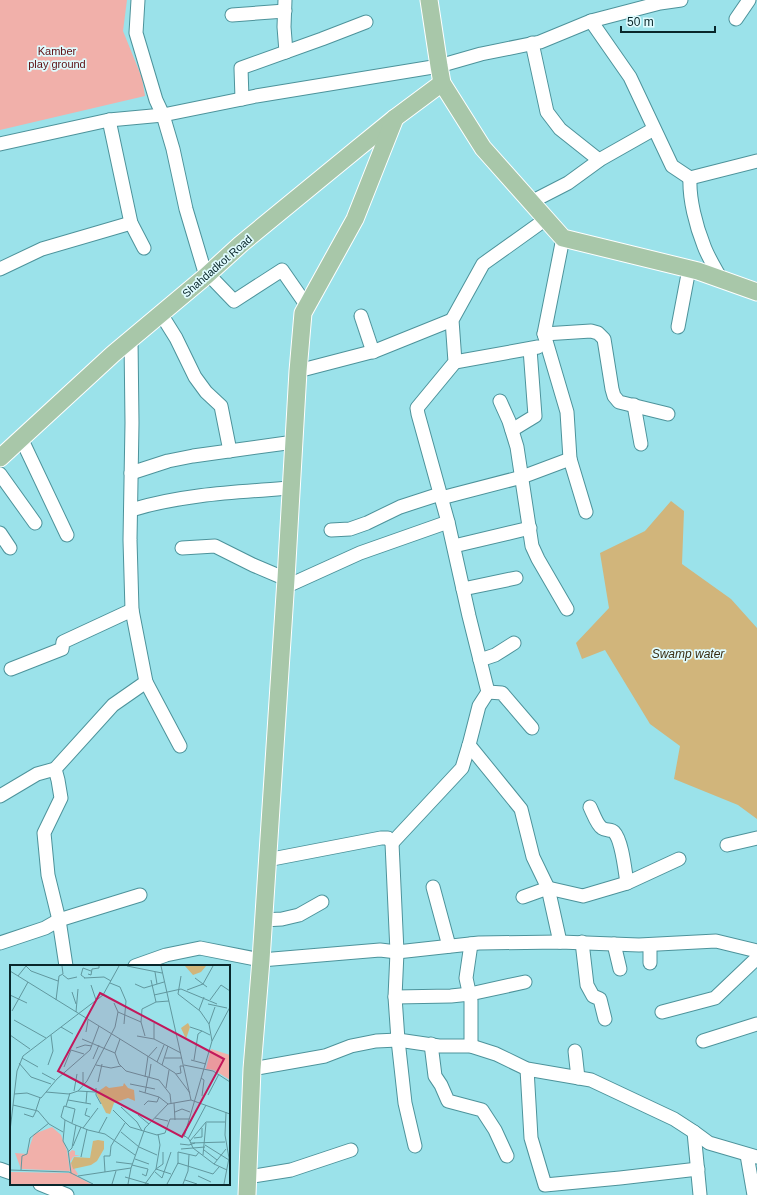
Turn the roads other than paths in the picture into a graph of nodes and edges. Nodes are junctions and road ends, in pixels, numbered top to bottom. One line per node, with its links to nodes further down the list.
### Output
1 (138, 0): 15 (street)
2 (429, 0): 12 (main road)
3 (681, 0): 8 (street)
4 (749, 0): 7 (street)
5 (285, 6): 6 (street); 11 (street)
6 (232, 15)
7 (736, 19)
8 (591, 21): 10 (street); 18 (street)
9 (366, 22): 11 (street)
10 (532, 43): 12 (street); 20 (street)
11 (286, 52): 14 (street)
12 (438, 66): 13 (main road); 14 (street)
13 (442, 83): 16 (main road, Shahdadkot Road); 23 (main road)
14 (242, 99): 15 (street)
15 (163, 115): 17 (street); 30 (street)
16 (395, 118): 30 (main road, Shahdadkot Road); 33 (main road)
17 (109, 120): 19 (street); 25 (street)
18 (654, 129): 20 (street); 22 (street)
19 (0, 144)
20 (599, 160): 23 (street)
21 (757, 161): 22 (street)
22 (690, 178): 31 (street)
23 (531, 202): 24 (main road)
24 (546, 219): 26 (main road); 36 (street)
25 (131, 222): 27 (street); 28 (street)
26 (563, 238): 29 (main road); 39 (street)
27 (144, 248)
28 (0, 269)
29 (689, 269): 31 (main road); 37 (street)
30 (207, 275): 33 (street); 34 (main road, Shahdadkot Road)
31 (721, 279): 32 (main road)
32 (757, 292)
33 (307, 306): 43 (main road)
34 (161, 314): 38 (main road, Shahdadkot Road); 51 (street)
35 (361, 316): 41 (street)
36 (452, 320): 41 (street); 42 (street)
37 (678, 327)
38 (131, 339): 48 (main road, Shahdadkot Road); 54 (street)
39 (546, 340): 40 (street); 45 (street); 53 (street)
40 (530, 349): 42 (street); 47 (street)
41 (373, 352): 43 (street)
42 (455, 362): 58 (street)
43 (298, 371): 49 (main road)
44 (500, 401): 47 (street)
45 (634, 405): 46 (street); 50 (street)
46 (668, 414)
47 (512, 430): 56 (street)
48 (21, 438): 52 (main road, Shahdadkot Road); 66 (street)
49 (294, 442): 51 (street); 57 (main road)
50 (641, 444)
51 (230, 451): 54 (street)
52 (0, 458)
53 (570, 460): 56 (street); 60 (street)
54 (131, 473): 59 (street)
55 (0, 474): 62 (street)
56 (522, 477): 58 (street); 63 (street)
57 (291, 488): 59 (street); 71 (main road)
58 (441, 496): 61 (street); 64 (street)
59 (131, 510): 74 (street)
60 (586, 512)
61 (448, 522): 67 (street); 71 (street)
62 (35, 523)
63 (530, 528): 67 (street); 73 (street)
64 (331, 530)
65 (0, 533): 68 (street)
66 (67, 535)
67 (454, 546): 72 (street)
68 (10, 548)
69 (182, 548): 71 (street)
70 (516, 578): 72 (street)
71 (286, 583): 90 (main road)
72 (463, 589): 76 (street)
73 (567, 609)
74 (132, 610): 77 (street); 78 (street)
75 (514, 643): 76 (street)
76 (480, 660): 79 (street)
77 (11, 669)
78 (146, 682): 82 (street); 83 (street)
79 (488, 692): 80 (street); 81 (street)
80 (532, 728)
81 (469, 744): 87 (street); 93 (street)
82 (180, 746)
83 (55, 769): 84 (street); 97 (street)
84 (0, 796)
85 (590, 807): 91 (street)
86 (757, 838): 88 (street)
87 (392, 843): 90 (street); 107 (street)
88 (727, 845)
89 (680, 858): 91 (street)
90 (267, 860): 98 (main road)
91 (627, 883): 93 (street)
92 (433, 887): 105 (street)
93 (548, 888): 95 (street); 99 (street)
94 (140, 894): 97 (street)
95 (523, 897)
96 (322, 902): 98 (street)
97 (59, 920): 101 (street); 111 (street)
98 (263, 920): 109 (main road)
99 (560, 942): 100 (street); 102 (street)
100 (582, 942): 103 (street); 118 (street)
101 (0, 943)
102 (471, 944): 105 (street); 115 (street)
103 (614, 944): 104 (street); 113 (street)
104 (650, 945): 106 (street); 110 (street)
105 (450, 946): 107 (street)
106 (757, 951)
107 (397, 952): 109 (street); 116 (street)
108 (757, 958): 117 (street)
109 (261, 960): 112 (street); 125 (main road)
110 (650, 963)
111 (66, 965)
112 (138, 965)
113 (620, 969)
114 (525, 982): 115 (street)
115 (470, 994): 116 (street); 123 (street)
116 (395, 996): 120 (street)
117 (662, 1012)
118 (605, 1019)
119 (757, 1024): 121 (street)
120 (398, 1040): 122 (street); 125 (street); 129 (street)
121 (703, 1041)
122 (430, 1044): 123 (street); 131 (street)
123 (471, 1046): 126 (street)
124 (575, 1051): 127 (street)
125 (252, 1069): 136 (main road)
126 (527, 1069): 127 (street); 134 (street)
127 (578, 1078): 128 (street)
128 (694, 1132): 132 (street); 134 (street)
129 (415, 1146)
130 (351, 1150): 136 (street)
131 (507, 1156)
132 (752, 1156): 141 (street)
133 (0, 1169): 135 (street)
134 (698, 1169): 140 (street)
135 (10, 1172)
136 (248, 1177): 139 (main road)
137 (42, 1185): 138 (street)
138 (67, 1195)
139 (247, 1195)
140 (700, 1195)
141 (754, 1195)

